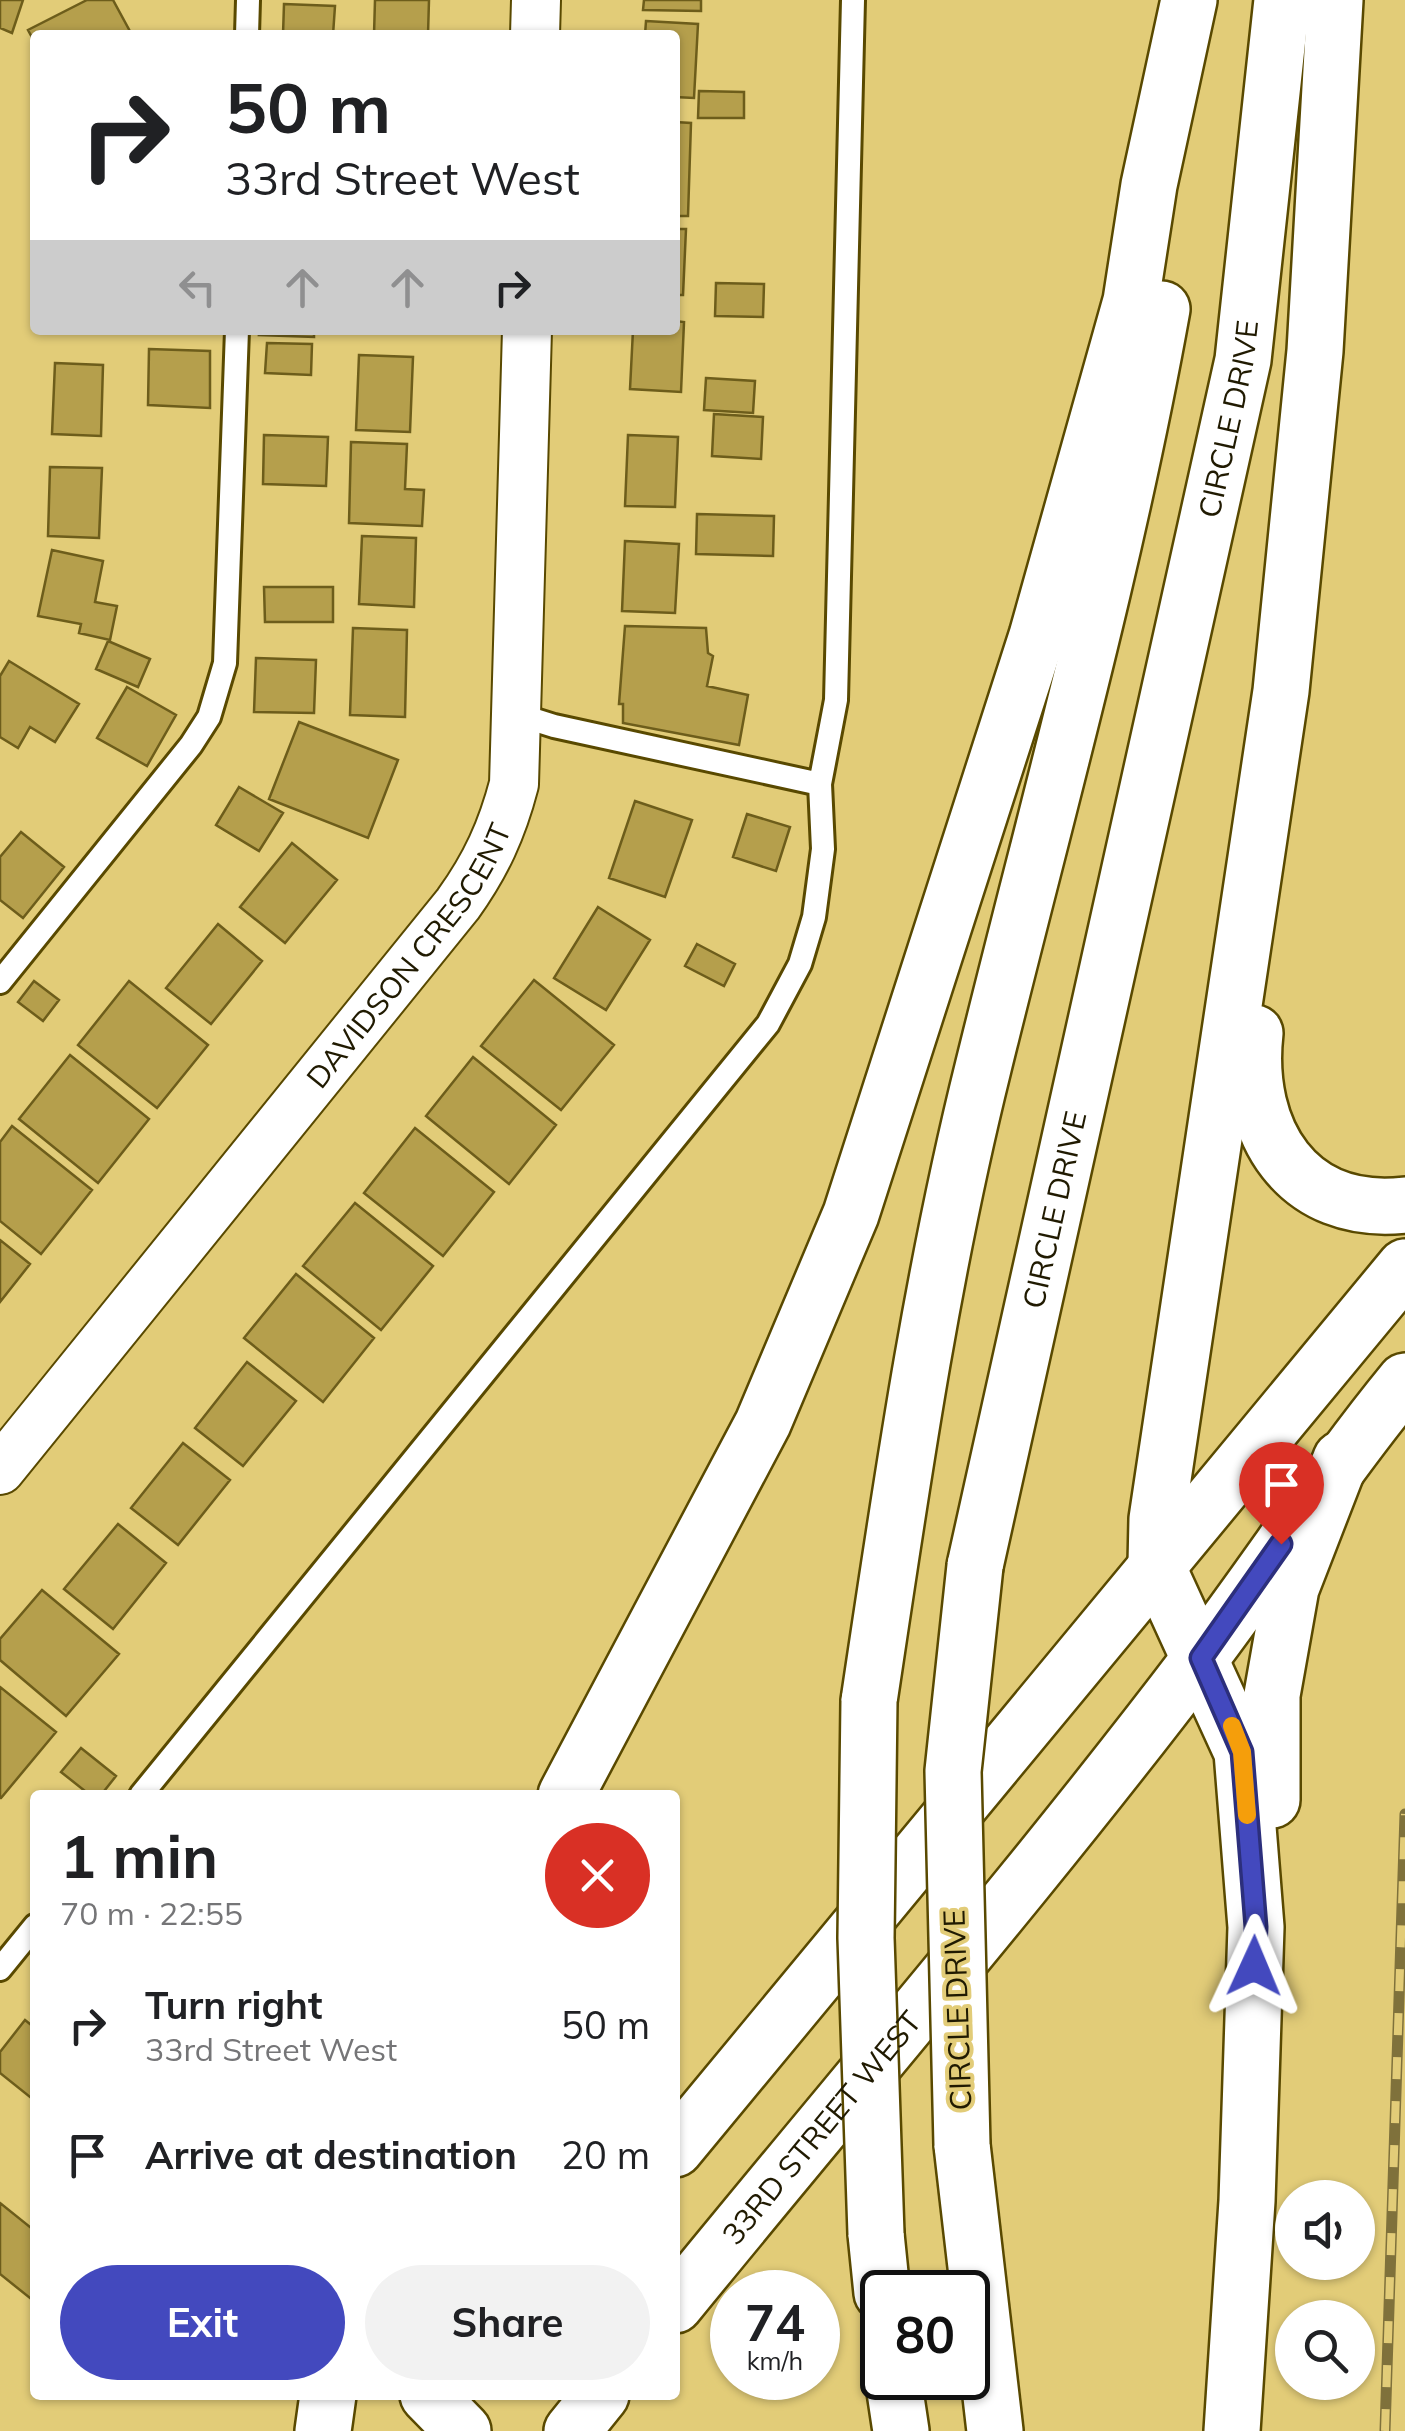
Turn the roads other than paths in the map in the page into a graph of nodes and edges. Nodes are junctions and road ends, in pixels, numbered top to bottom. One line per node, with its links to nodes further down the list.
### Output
1 (248, 0): 8 (lane)
2 (536, 0): 9 (street)
3 (853, 0): 14 (lane)
4 (1189, 0): 24 (main road)
5 (1210, 0): 29 (main road, bridge)
6 (1282, 0): 37 (main road, CIRCLE DRIVE, bridge)
7 (1335, 0): 12 (main road)
8 (247, 30)
9 (535, 30)
10 (237, 335): 15 (lane)
11 (527, 335): 13 (street, DAVIDSON CRESCENT)
12 (1281, 691): 16 (main road); 21 (main road)
13 (516, 714): 14 (lane); 20 (street, DAVIDSON CRESCENT)
14 (820, 784): 23 (lane)
15 (0, 982)
16 (1405, 1205)
17 (1405, 1267): 21 (main road)
18 (1405, 1381): 19 (main road, 33RD STREET WEST)
19 (1341, 1459): 22 (main road, 33RD STREET WEST); 25 (main road)
20 (0, 1470)
21 (1156, 1564): 22 (main road); 28 (main road)
22 (1201, 1658): 25 (main road); 30 (main road, 33RD STREET WEST)
23 (146, 1790)
24 (569, 1790)
25 (1256, 1927): 38 (main road)
26 (30, 1932): 27 (lane)
27 (0, 1969)
28 (680, 2142)
29 (880, 2270)
30 (680, 2299)
31 (327, 2400): 34 (main road)
32 (597, 2400): 35 (main road)
33 (896, 2400): 36 (main road)
34 (323, 2431)
35 (572, 2431)
36 (901, 2431)
37 (996, 2431)
38 (1232, 2431)

